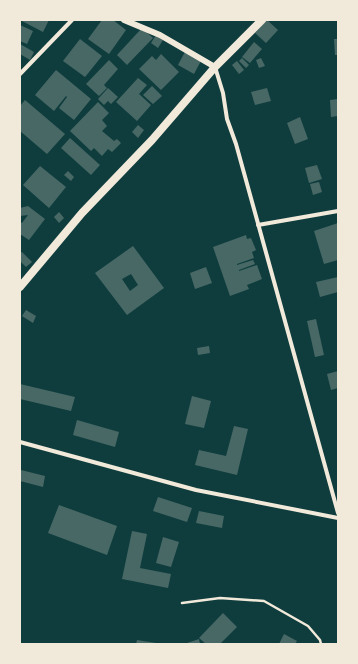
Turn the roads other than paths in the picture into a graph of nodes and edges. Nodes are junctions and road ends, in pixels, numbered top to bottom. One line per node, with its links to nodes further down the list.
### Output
1 (72, 20): 5 (street)
2 (124, 20): 4 (street)
3 (262, 20): 4 (main road)
4 (215, 67): 7 (street); 8 (main road)
5 (20, 74)
6 (338, 211): 7 (street)
7 (258, 225): 10 (street)
8 (20, 287)
9 (20, 442): 11 (street)
10 (338, 513)
11 (338, 518)
12 (182, 603): 13 (lane)
13 (321, 644)

